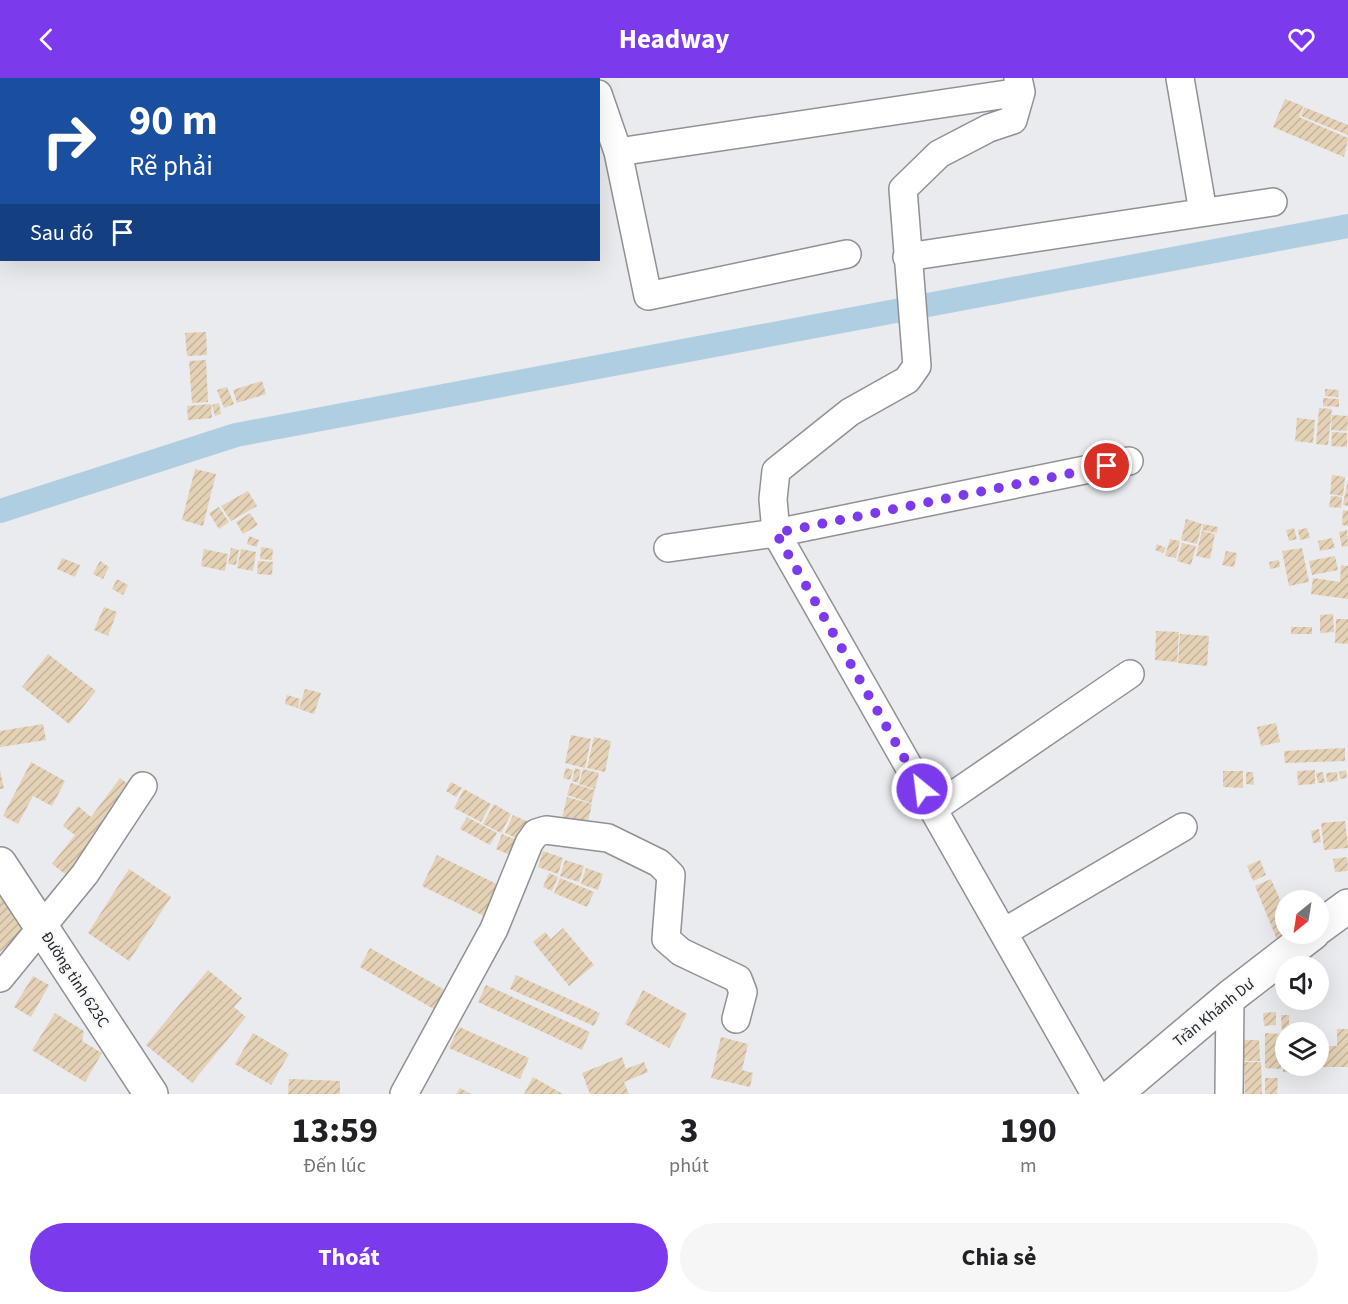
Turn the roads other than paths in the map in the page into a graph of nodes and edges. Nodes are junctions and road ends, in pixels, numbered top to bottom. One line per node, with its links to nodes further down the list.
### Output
1 (1180, 78): 6 (street)
2 (1020, 85): 4 (street); 8 (street)
3 (600, 100): 4 (street)
4 (618, 152): 7 (street)
5 (1273, 202): 6 (street)
6 (1203, 212): 8 (street)
7 (847, 254)
8 (907, 257): 10 (street)
9 (1129, 461): 10 (street)
10 (776, 533): 11 (street); 14 (street)
11 (668, 548)
12 (1130, 674): 14 (street)
13 (142, 786): 19 (street)
14 (933, 809): 20 (street)
15 (1183, 827): 20 (street)
16 (0, 864): 19 (street, Đường tỉnh 623C)
17 (1348, 906): 18 (street)
18 (1329, 920)
19 (42, 927): 22 (street); 25 (street, Đường tỉnh 623C)
20 (1004, 932): 27 (street)
21 (1299, 944): 23 (street, Trần Khánh Dư)
22 (0, 978)
23 (1230, 997): 28 (street, Trần Khánh Dư); 29 (street)
24 (736, 1019): 26 (street)
25 (151, 1094)
26 (404, 1094)
27 (1095, 1094)
28 (1115, 1094)
29 (1229, 1094)

